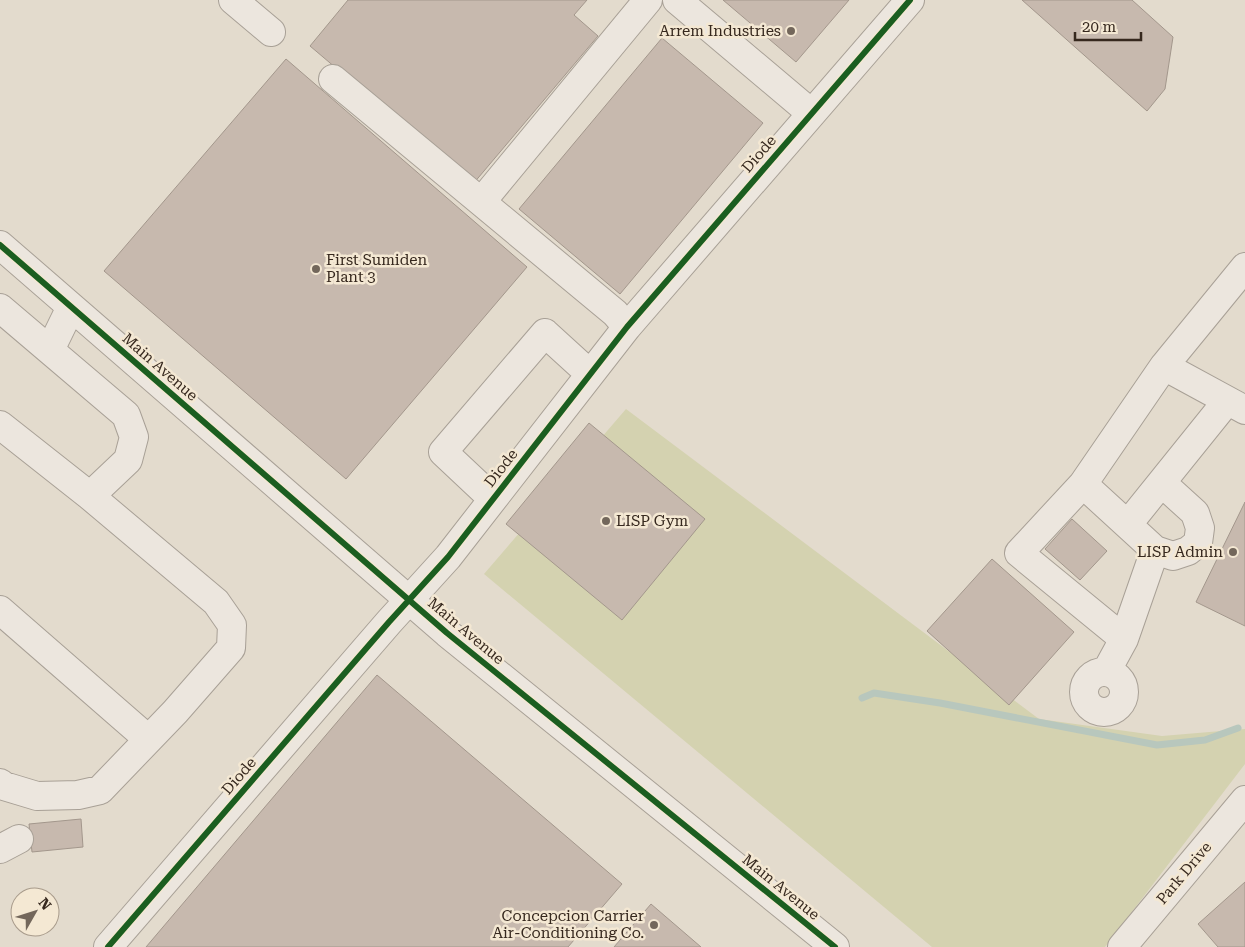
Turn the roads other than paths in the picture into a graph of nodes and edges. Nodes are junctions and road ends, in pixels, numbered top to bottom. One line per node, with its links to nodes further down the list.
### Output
1 (233, 0): 5 (street)
2 (648, 0): 8 (street)
3 (677, 0): 7 (street)
4 (910, 0): 7 (street, Diode)
5 (271, 32)
6 (333, 79): 8 (street)
7 (810, 113): 13 (street, Diode)
8 (482, 202): 13 (street)
9 (0, 245): 11 (street, Main Avenue)
10 (1245, 267): 15 (street)
11 (71, 307): 14 (street); 25 (street, Main Avenue)
12 (0, 308): 14 (street)
13 (627, 327): 16 (street, Diode)
14 (50, 350): 21 (street)
15 (1164, 366): 17 (street); 20 (street)
16 (590, 374): 22 (street, Diode); 22 (street)
17 (1236, 406): 19 (street)
18 (0, 425): 21 (street)
19 (1162, 483): 23 (street); 24 (street)
20 (1083, 484): 23 (street); 27 (street)
21 (90, 496): 29 (street)
22 (493, 499): 25 (street, Diode)
23 (1128, 524): 24 (street)
24 (1155, 550): 27 (street)
25 (409, 600): 32 (street, Diode); 33 (street, Main Avenue)
26 (0, 610): 29 (street)
27 (1124, 639): 28 (street)
28 (1106, 672)
29 (148, 739): 30 (street)
30 (0, 783)
31 (1245, 800): 34 (street, Park Drive)
32 (108, 947)
33 (835, 947)
34 (1122, 947)

